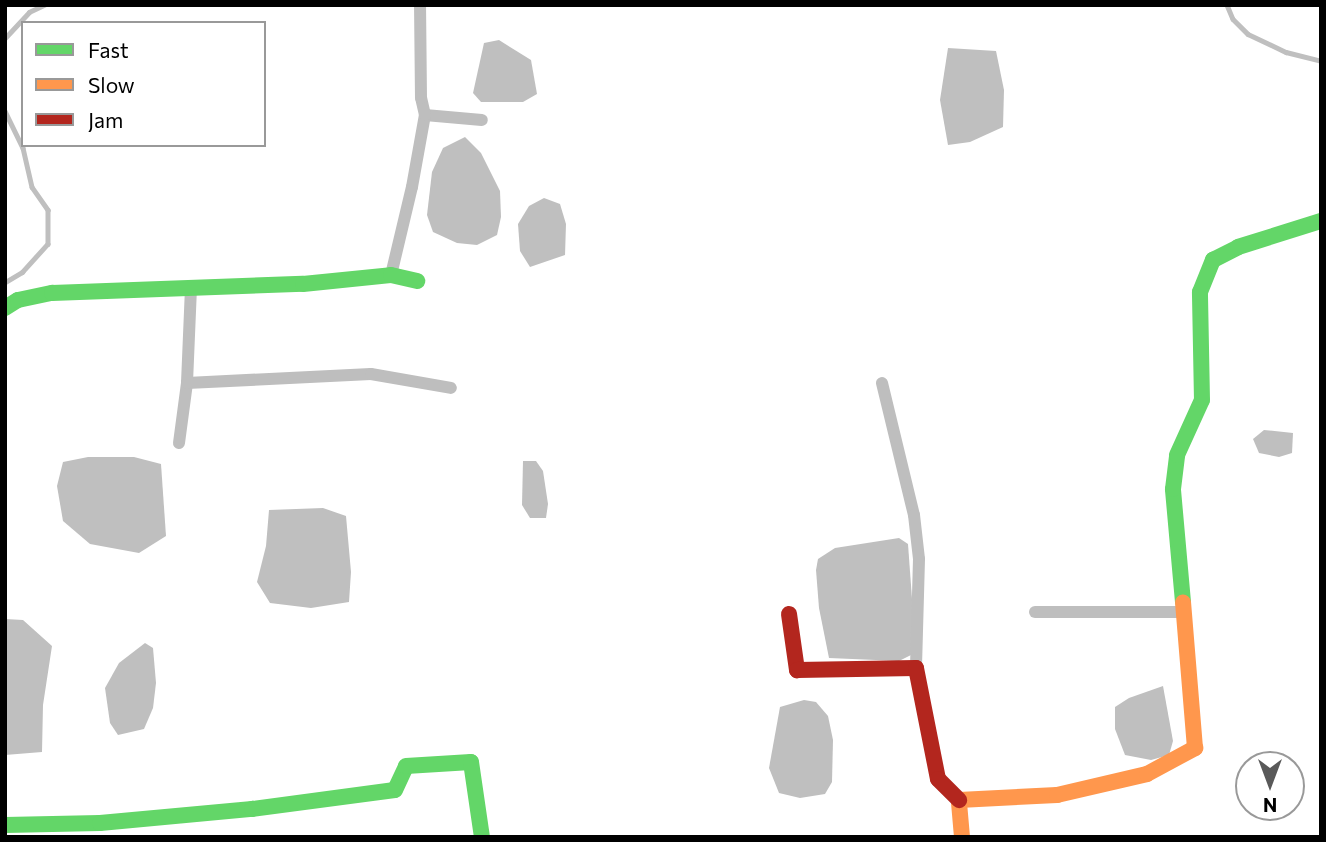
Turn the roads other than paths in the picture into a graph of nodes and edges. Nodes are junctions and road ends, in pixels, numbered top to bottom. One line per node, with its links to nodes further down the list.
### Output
1 (420, 5): 2 (street)
2 (425, 115): 3 (street); 5 (street)
3 (482, 120)
4 (1321, 221): 14 (street)
5 (391, 275): 6 (street); 7 (street)
6 (417, 281)
7 (191, 288): 8 (street); 9 (street)
8 (5, 308)
9 (187, 383): 11 (street); 12 (street)
10 (882, 383): 16 (street)
11 (451, 388)
12 (178, 443)
13 (1035, 612): 14 (street)
14 (1184, 612): 17 (street)
15 (789, 614): 16 (street)
16 (916, 668): 17 (street)
17 (959, 800): 20 (street)
18 (5, 825): 19 (street)
19 (482, 837)
20 (962, 837)

